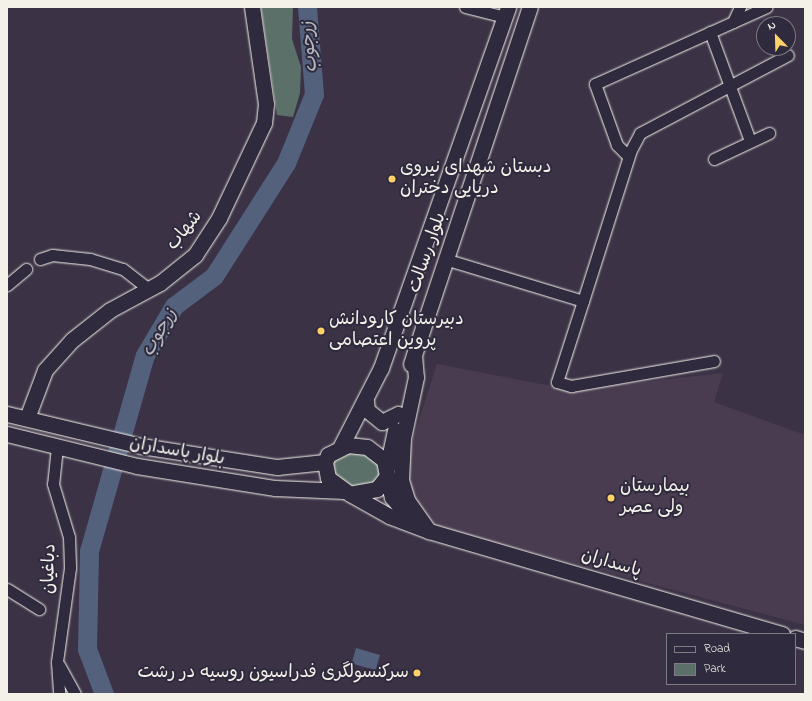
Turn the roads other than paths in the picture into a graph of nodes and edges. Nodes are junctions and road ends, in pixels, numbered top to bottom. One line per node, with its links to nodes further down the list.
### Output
1 (252, 7): 19 (main road, شهاب)
2 (465, 7): 6 (street)
3 (530, 7): 16 (main road, بلوار رسالت)
4 (740, 7): 7 (street)
5 (766, 7): 7 (street)
6 (506, 12): 23 (main road, بلوار رسالت)
7 (733, 22): 8 (street)
8 (710, 32): 10 (street); 13 (street)
9 (784, 56): 10 (street)
10 (730, 85): 12 (street); 13 (street)
11 (769, 133): 12 (street)
12 (750, 141): 14 (street)
13 (628, 156): 20 (street)
14 (714, 159)
15 (40, 259): 19 (street)
16 (445, 259): 20 (street); 21 (main road, بلوار رسالت)
17 (26, 269): 18 (street)
18 (7, 285)
19 (149, 289): 26 (main road, شهاب)
20 (583, 301): 22 (street)
21 (414, 355): 25 (main road, بلوار رسالت); 33 (main road)
22 (714, 361)
23 (366, 401): 25 (main road); 28 (main road, بلوار رسالت)
24 (7, 414): 26 (main road, بلوار پاسداران)
25 (398, 414): 31 (main road, بلوار رسالت)
26 (27, 418): 30 (main road, بلوار پاسداران)
27 (7, 434): 29 (main road, بلوار پاسداران)
28 (341, 446): 30 (main road); 31 (main road)
29 (57, 447): 32 (main road, بلوار پاسداران); 37 (street, دباغیان)
30 (325, 462): 32 (main road)
31 (387, 472): 32 (main road); 33 (main road)
32 (347, 492): 33 (main road)
33 (428, 531): 36 (main road, پاسداران)
34 (7, 589): 35 (street)
35 (38, 609)
36 (779, 633)
37 (57, 662): 38 (street, دباغیان); 39 (street)
38 (59, 694)
39 (75, 694)

